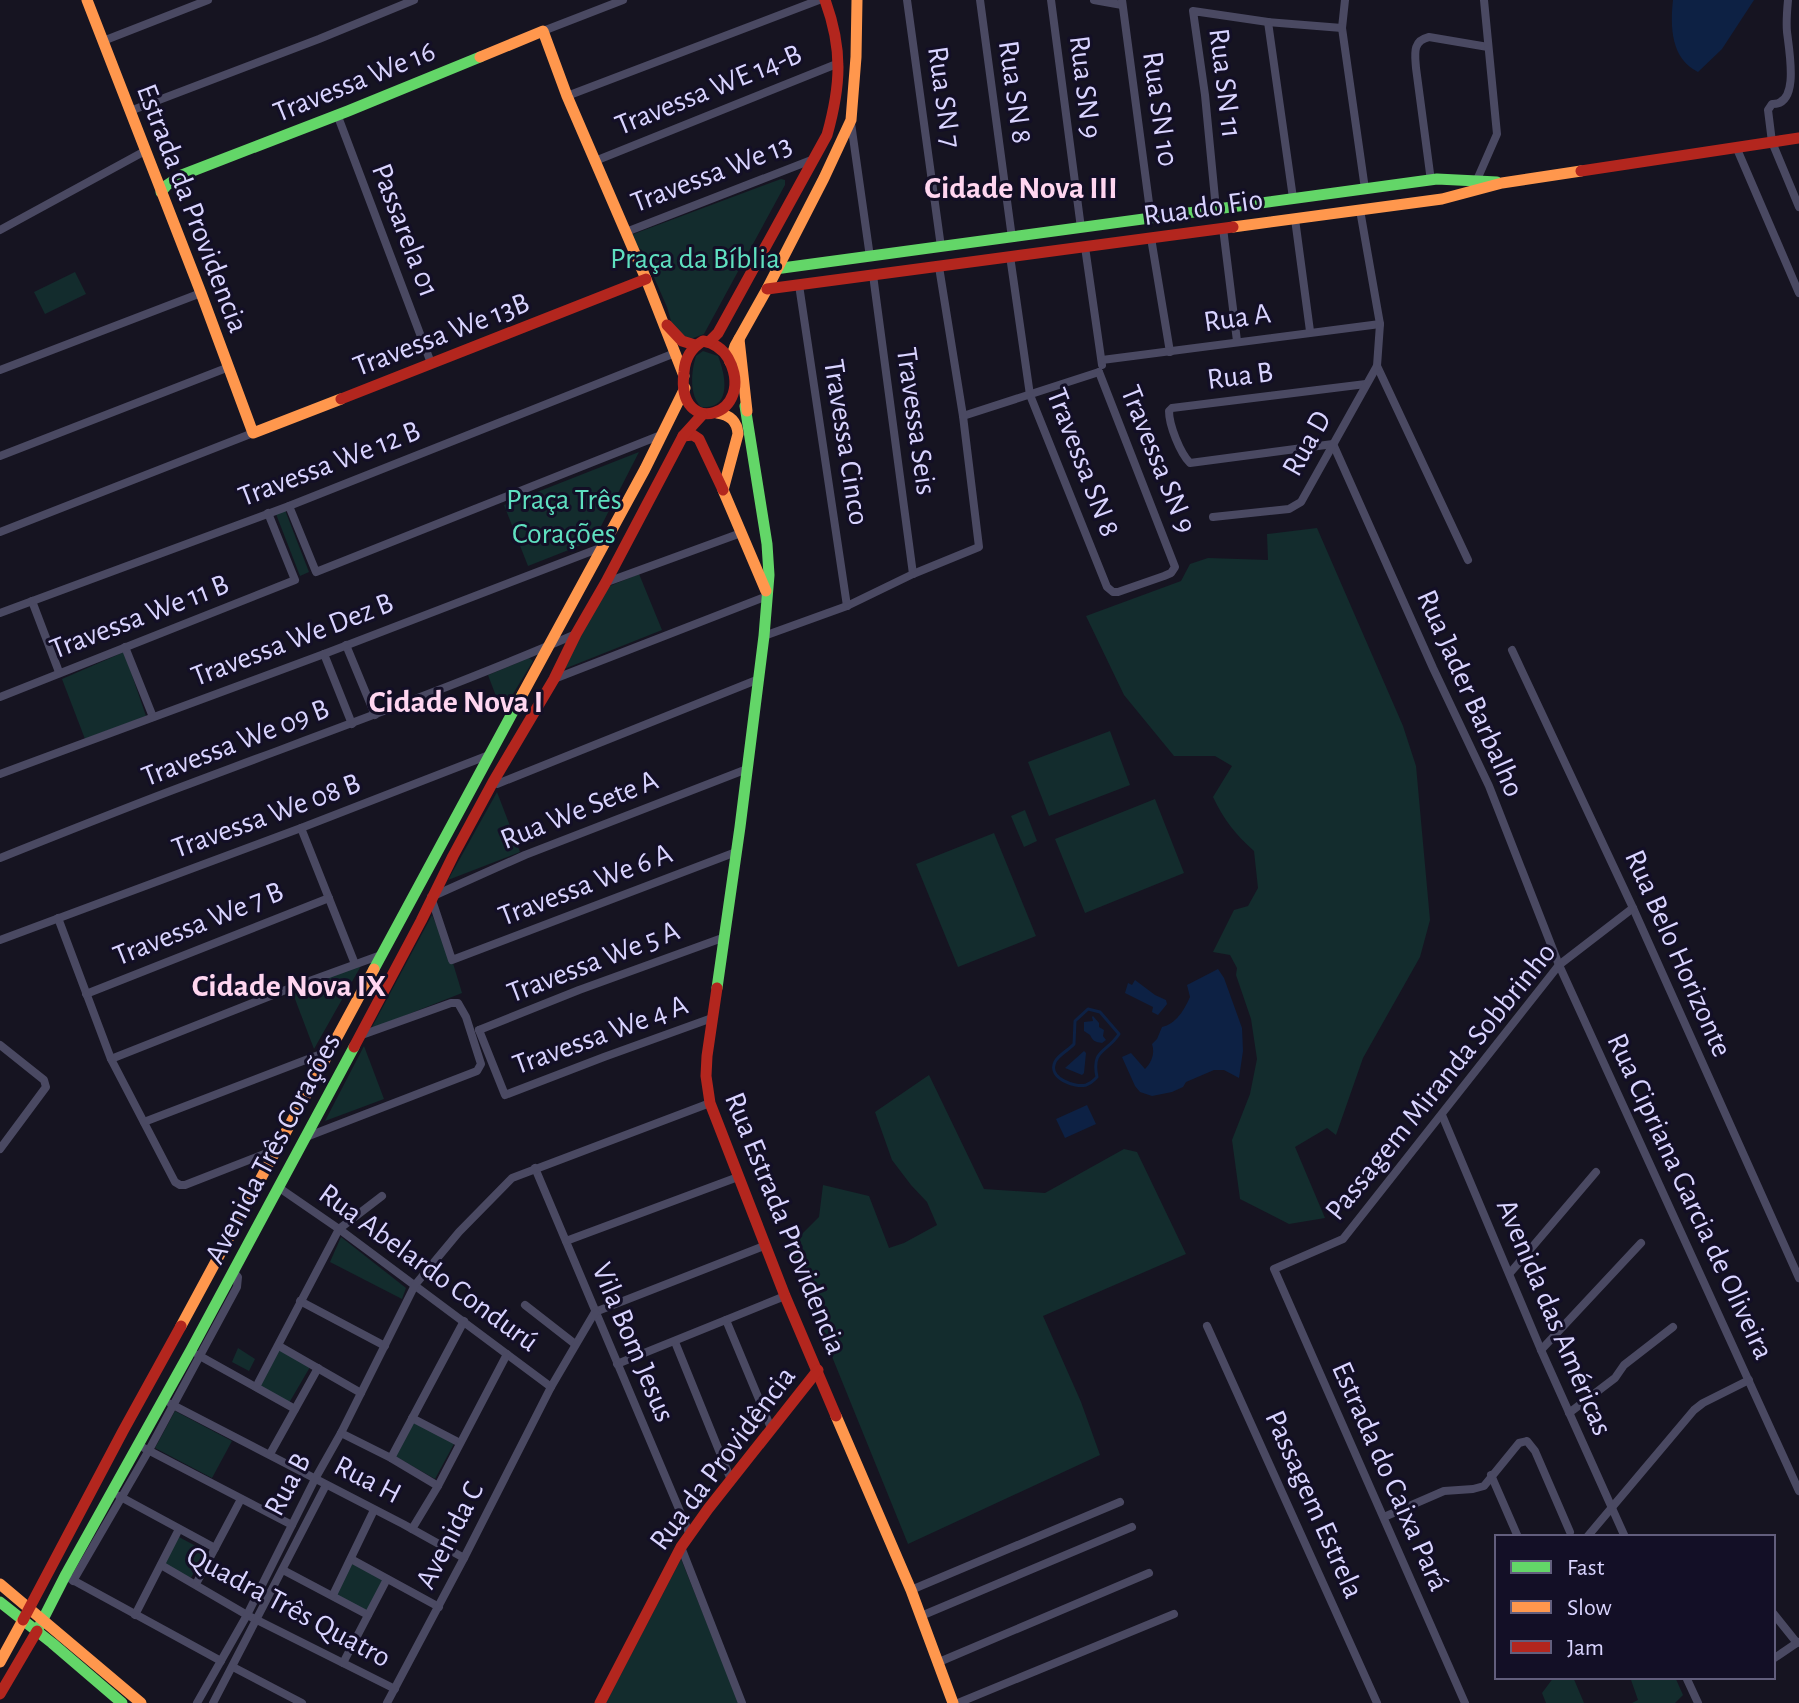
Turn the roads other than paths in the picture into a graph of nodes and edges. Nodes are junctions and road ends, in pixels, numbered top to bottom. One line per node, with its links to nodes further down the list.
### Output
1 (87, 0): 18 (main road, Estrada da Providencia)
2 (208, 0): 18 (street)
3 (414, 0): 22 (street)
4 (623, 0): 17 (street)
5 (822, 0): 20 (main road); 21 (street)
6 (907, 0): 53 (street, Rua SN 7)
7 (980, 0): 49 (street, Rua SN 8)
8 (1051, 0): 45 (street, Rua SN 9)
9 (1094, 0): 14 (street)
10 (1345, 0): 16 (street)
11 (1484, 0): 19 (street)
12 (1788, 0): 26 (street)
13 (854, 2): 24 (main road)
14 (1122, 3): 41 (street, Rua SN 10)
15 (1268, 22): 16 (street); 37 (street); 39 (street, Rua SN 11)
16 (1342, 28): 35 (street)
17 (543, 31): 21 (main road); 23 (main road, Travessa We 16)
18 (103, 41): 22 (main road, Estrada da Providencia)
19 (1488, 47): 33 (street); 34 (street)
20 (839, 63): 29 (main road); 30 (street, Travessa WE 14-B)
21 (567, 96): 30 (main road)
22 (130, 111): 28 (main road, Estrada da Providencia)
23 (337, 114): 32 (main road, Travessa We 16); 78 (street, Passarela 01)
24 (851, 120): 57 (street); 58 (main road)
25 (1799, 138): 26 (main road, Rua do Fio)
26 (1772, 142): 27 (main road, Rua do Fio); 38 (street)
27 (1737, 149): 34 (main road, Rua do Fio); 66 (street)
28 (145, 151): 31 (main road, Estrada da Providencia); 47 (street)
29 (814, 159): 48 (street, Travessa We 13); 55 (main road)
30 (595, 161): 48 (main road)
31 (152, 169): 32 (main road); 36 (main road, Estrada da Providencia)
32 (182, 175): 36 (main road)
33 (1431, 181): 34 (main road, Rua do Fio); 35 (main road, Rua do Fio)
34 (1475, 185): 40 (main road, Rua do Fio)
35 (1365, 189): 37 (main road, Rua do Fio)
36 (161, 192): 64 (main road, Estrada da Providencia)
37 (1293, 198): 39 (main road, Rua do Fio)
38 (1799, 207)
39 (1216, 209): 41 (main road, Rua do Fio)
40 (1360, 210): 42 (main road, Rua do Fio); 69 (street, Rua D)
41 (1151, 218): 43 (main road, Rua do Fio)
42 (1295, 219): 46 (main road, Rua do Fio); 70 (street)
43 (1130, 221): 44 (main road, Rua do Fio); 51 (main road)
44 (1108, 224): 45 (main road, Rua do Fio); 52 (main road)
45 (1081, 228): 49 (main road, Rua do Fio)
46 (1223, 228): 50 (main road, Rua do Fio); 73 (street)
47 (0, 230)
48 (626, 232): 61 (main road)
49 (1012, 238): 53 (main road, Rua do Fio)
50 (1151, 238): 51 (main road, Rua do Fio); 75 (street)
51 (1131, 241): 52 (main road, Rua do Fio)
52 (1110, 243): 54 (main road, Rua do Fio)
53 (941, 247): 57 (main road, Rua do Fio)
54 (1085, 247): 56 (main road, Rua do Fio); 77 (street, Travessa SN 9)
55 (763, 252): 58 (main road); 65 (main road)
56 (1010, 256): 59 (main road, Rua do Fio); 86 (street, Travessa SN 8)
57 (870, 257): 58 (main road, Rua do Fio)
58 (778, 264): 63 (main road)
59 (939, 267): 60 (main road, Rua do Fio); 90 (street)
60 (873, 275): 62 (main road, Rua do Fio); 104 (street, Travessa Seis)
61 (646, 279): 68 (main road); 78 (main road, Travessa We 13B)
62 (799, 285): 63 (main road, Rua do Fio); 109 (street, Travessa Cinco)
63 (767, 289): 67 (main road)
64 (201, 293): 80 (main road, Estrada da Providencia); 82 (street)
65 (740, 293): 67 (main road); 72 (main road)
66 (1799, 293)
67 (756, 306): 71 (main road)
68 (663, 322): 74 (main road); 76 (main road)
69 (1380, 324): 70 (street, Rua A); 79 (street, Rua D)
70 (1310, 331): 73 (street, Rua A)
71 (739, 339): 81 (main road); 87 (main road)
72 (710, 341): 74 (main road); 81 (main road)
73 (1237, 341): 75 (street, Rua A)
74 (695, 345): 84 (main road)
75 (1170, 352): 77 (street, Rua A)
76 (675, 353): 84 (main road); 97 (street, Travessa We 12 B)
77 (1102, 360): 83 (street)
78 (431, 363): 91 (main road, Travessa We 13B)
79 (1377, 366): 85 (street, Rua D); 103 (street)
80 (229, 367): 91 (main road, Estrada da Providencia); 95 (street)
81 (731, 368): 87 (main road, Rua Estrada Providencia); 88 (main road)
82 (0, 370)
83 (1099, 372): 86 (street); 106 (street, Travessa SN 9)
84 (684, 383): 89 (main road); 92 (main road, Avenida Três Corações)
85 (1366, 384): 94 (street, Rua D); 94 (street, Rua B)
86 (1030, 395): 90 (street); 106 (street, Travessa SN 8)
87 (747, 411): 107 (main road, Rua Estrada Providencia)
88 (717, 413): 89 (main road); 96 (main road)
89 (702, 415): 93 (main road, Avenida Três Corações)
90 (963, 416): 104 (street)
91 (253, 434): 100 (street, Travessa We 13B)
92 (661, 435): 97 (street); 102 (main road, Avenida Três Corações)
93 (683, 436): 96 (main road, Rua Estrada Providencia); 105 (main road, Avenida Três Corações)
94 (1333, 444): 99 (street, Rua D); 141 (street, Rua Jader Barbalho)
95 (0, 456)
96 (723, 490): 101 (main road, Rua Estrada Providencia)
97 (289, 506): 98 (street, Travessa We 12 B)
98 (268, 513): 108 (street, Travessa We 12 B); 115 (street, Travessa We 11 B)
99 (1213, 517)
100 (0, 532)
101 (741, 533): 105 (street); 107 (main road, Rua Estrada Providencia)
102 (601, 548): 113 (street, Travessa We Dez B); 114 (main road, Avenida Três Corações)
103 (1468, 560)
104 (913, 574): 109 (street)
105 (606, 582): 111 (main road, Avenida Três Corações)
106 (1107, 587)
107 (767, 596): 112 (main road, Rua Estrada Providencia); 119 (street)
108 (32, 601): 110 (street, Travessa We 12 B); 118 (street)
109 (847, 606): 112 (street)
110 (0, 613)
111 (576, 634): 114 (street, Travessa We 09 B); 119 (main road, Avenida Três Corações)
112 (764, 636): 120 (main road, Rua Estrada Providencia)
113 (346, 645): 117 (street, Travessa We Dez B); 122 (street)
114 (548, 646): 122 (street, Travessa We 09 B); 125 (main road, Avenida Três Corações)
115 (125, 647): 118 (street, Travessa We 11 B); 123 (street)
116 (1512, 650): 135 (street, Rua Belo Horizonte)
117 (324, 654): 123 (street, Travessa We Dez B); 124 (street)
118 (59, 672): 121 (street, Travessa We 11 B)
119 (554, 679): 128 (main road, Avenida Três Corações)
120 (759, 679): 126 (main road, Rua Estrada Providencia); 128 (street)
121 (0, 697)
122 (375, 715): 124 (street, Travessa We 09 B)
123 (153, 717): 127 (street, Travessa We Dez B)
124 (352, 724): 131 (street, Travessa We 09 B)
125 (489, 755): 129 (street, Travessa We 08 B); 132 (main road, Avenida Três Corações)
126 (747, 769): 130 (main road, Rua Estrada Providencia); 133 (street, Rua We Sete A)
127 (0, 774)
128 (493, 782): 133 (main road, Avenida Três Corações)
129 (301, 828): 134 (street); 136 (street, Travessa We 08 B)
130 (736, 852): 133 (street, Travessa We 6 A); 137 (main road, Rua Estrada Providencia)
131 (0, 858)
132 (420, 883): 133 (main road); 139 (main road, Avenida Três Corações)
133 (431, 897): 145 (main road, Avenida Três Corações)
134 (329, 898): 140 (street); 142 (street, Travessa We 7 B)
135 (1633, 908): 141 (street, Passagem Miranda Sobbrinho); 168 (street, Rua Belo Horizonte)
136 (58, 918): 138 (street, Travessa We 08 B); 142 (street)
137 (725, 937): 143 (main road, Rua Estrada Providencia); 144 (street, Travessa We 5 A)
138 (0, 940)
139 (381, 955): 140 (street); 147 (main road, Avenida Três Corações)
140 (355, 964): 148 (street)
141 (1559, 965): 150 (street, Passagem Miranda Sobbrinho); 188 (street, Rua Cipriana Garcia de Oliveira)
142 (86, 994): 148 (street)
143 (712, 1018): 144 (street, Travessa We 4 A); 149 (main road, Rua Estrada Providencia)
144 (476, 1034): 145 (street); 152 (street)
145 (359, 1036): 152 (main road, Avenida Três Corações)
146 (0, 1045): 153 (street)
147 (330, 1051): 151 (street); 154 (main road, Avenida Três Corações)
148 (111, 1059): 151 (street)
149 (710, 1103): 155 (street, Rua B); 157 (main road, Rua Estrada Providencia)
150 (1442, 1115): 165 (street, Passagem Miranda Sobbrinho); 167 (street, Avenida das Américas)
151 (144, 1122): 154 (street)
152 (305, 1137): 158 (main road, Avenida Três Corações)
153 (0, 1149)
154 (277, 1149): 164 (main road, Avenida Três Corações)
155 (535, 1168): 161 (street, Vila Bom Jesus); 169 (street, Rua B)
156 (1596, 1172): 167 (street)
157 (738, 1177): 161 (street); 163 (main road, Rua Estrada Providencia)
158 (278, 1187): 160 (street, Rua Abelardo Condurú); 166 (main road, Avenida Três Corações)
159 (382, 1196): 160 (street)
160 (339, 1229): 169 (street, Rua Abelardo Condurú); 171 (street)
161 (566, 1241): 173 (street, Vila Bom Jesus)
162 (1641, 1243): 182 (street)
163 (764, 1246): 170 (main road, Rua Estrada Providencia); 173 (street)
164 (217, 1262): 166 (main road); 238 (main road, Avenida Três Corações)
165 (1274, 1269): 213 (street, Estrada do Caixa Pará)
166 (233, 1271): 183 (main road, Avenida Três Corações)
167 (1510, 1273): 182 (street, Avenida das Américas)
168 (1799, 1278)
169 (415, 1285): 175 (street, Rua Abelardo Condurú); 181 (street, Rua B)
170 (785, 1296): 174 (street); 187 (main road, Rua Estrada Providencia)
171 (300, 1301): 180 (street); 181 (street)
172 (525, 1305): 179 (street)
173 (595, 1312): 179 (street, Avenida C); 185 (street, Vila Bom Jesus)
174 (726, 1320): 178 (street); 196 (street)
175 (464, 1321): 184 (street, Rua Abelardo Condurú); 195 (street)
176 (1207, 1326): 267 (street, Passagem Estrela)
177 (1673, 1327): 194 (street)
178 (675, 1342): 185 (street); 204 (street)
179 (575, 1344): 190 (street, Avenida C)
180 (279, 1346): 186 (street); 189 (street)
181 (385, 1346): 191 (street, Rua B)
182 (1541, 1350): 194 (street, Avenida das Américas)
183 (196, 1353): 189 (street); 192 (main road, Avenida Três Corações)
184 (507, 1354): 190 (street, Rua Abelardo Condurú); 198 (street)
185 (617, 1364): 219 (street, Vila Bom Jesus)
186 (318, 1368): 191 (street); 193 (street)
187 (818, 1370): 196 (main road, Rua da Providência); 234 (main road, Rua Estrada Providencia)
188 (1749, 1380): 207 (street, Rua Cipriana Garcia de Oliveira); 211 (street)
189 (256, 1387): 193 (street)
190 (551, 1387): 225 (street, Avenida C)
191 (361, 1393): 197 (street, Rua B)
192 (168, 1402): 199 (main road, Avenida Três Corações); 200 (street, Rua H)
193 (295, 1409): 200 (street)
194 (1569, 1413): 211 (street, Avenida das Américas)
195 (412, 1418): 198 (street); 201 (street)
196 (771, 1428): 204 (main road, Rua da Providência)
197 (341, 1433): 201 (street); 203 (street, Rua B)
198 (460, 1443): 206 (street)
199 (143, 1448): 208 (main road, Avenida Três Corações); 209 (street)
200 (270, 1454): 203 (street, Rua H)
201 (391, 1458): 206 (street)
202 (1491, 1475): 213 (street); 218 (street); 220 (street)
203 (315, 1479): 205 (street, Rua H); 214 (street, Rua B)
204 (731, 1480): 219 (main road, Rua da Providência)
205 (326, 1485): 212 (street, Rua H); 228 (street, Rua B)
206 (438, 1486): 217 (street)
207 (1799, 1491)
208 (116, 1494): 216 (street); 230 (main road, Avenida Três Corações)
209 (241, 1499): 214 (street); 224 (street)
210 (1120, 1502): 234 (street)
211 (1612, 1506): 221 (street); 222 (street, Avenida das Américas)
212 (374, 1510): 217 (street, Rua H); 226 (street)
213 (1384, 1517): 268 (street, Estrada do Caixa Pará)
214 (292, 1525): 241 (street, Rua B)
215 (1132, 1527): 244 (street)
216 (179, 1529): 224 (street); 227 (street)
217 (412, 1529): 225 (street, Rua H)
218 (1570, 1532)
219 (690, 1535): 223 (main road, Rua da Providência)
220 (1517, 1535)
221 (1589, 1535)
222 (1624, 1535)
223 (681, 1547): 264 (main road, Rua da Providência); 265 (street)
224 (215, 1548): 233 (street)
225 (464, 1558): 237 (street, Avenida C)
226 (351, 1559): 231 (street); 235 (street)
227 (161, 1565): 233 (street, Quadra Três Quatro); 240 (street)
228 (283, 1570): 235 (street); 245 (street, Rua B)
229 (1149, 1573): 252 (street)
230 (69, 1579): 240 (street); 247 (main road, Avenida Três Corações)
231 (387, 1579): 237 (street); 242 (street)
232 (0, 1584): 238 (main road)
233 (196, 1584): 241 (street, Quadra Três Quatro)
234 (911, 1590): 244 (main road, Rua Estrada Providencia)
235 (333, 1595): 242 (street)
236 (0, 1602): 246 (main road)
237 (439, 1607): 256 (street, Avenida C)
238 (29, 1608): 246 (main road, Avenida Três Corações); 247 (main road)
239 (1174, 1614): 266 (street)
240 (135, 1615): 250 (street)
241 (247, 1615): 245 (street, Quadra Três Quatro); 250 (street, Rua B)
242 (368, 1615): 253 (street)
243 (1775, 1615): 248 (street)
244 (921, 1616): 252 (main road, Rua Estrada Providencia)
245 (257, 1619): 253 (street, Quadra Três Quatro); 254 (street, Rua B)
246 (23, 1620): 247 (main road); 251 (main road, Avenida Três Corações)
247 (40, 1625): 257 (main road, Avenida Três Corações); 258 (main road); 259 (main road)
248 (1798, 1642): 249 (street)
249 (1775, 1658)
250 (221, 1661): 260 (street, Rua B)
251 (0, 1662)
252 (939, 1662): 266 (main road, Rua Estrada Providencia)
253 (343, 1663): 256 (street, Quadra Três Quatro)
254 (233, 1667): 261 (street, Rua B); 262 (street)
255 (1687, 1679): 269 (street)
256 (395, 1689): 263 (street, Avenida C)
257 (0, 1694)
258 (122, 1703)
259 (141, 1703)
260 (197, 1703)
261 (213, 1703)
262 (302, 1703)
263 (387, 1703)
264 (600, 1703)
265 (742, 1703)
266 (955, 1703)
267 (1377, 1703)
268 (1465, 1703)
269 (1698, 1703)

